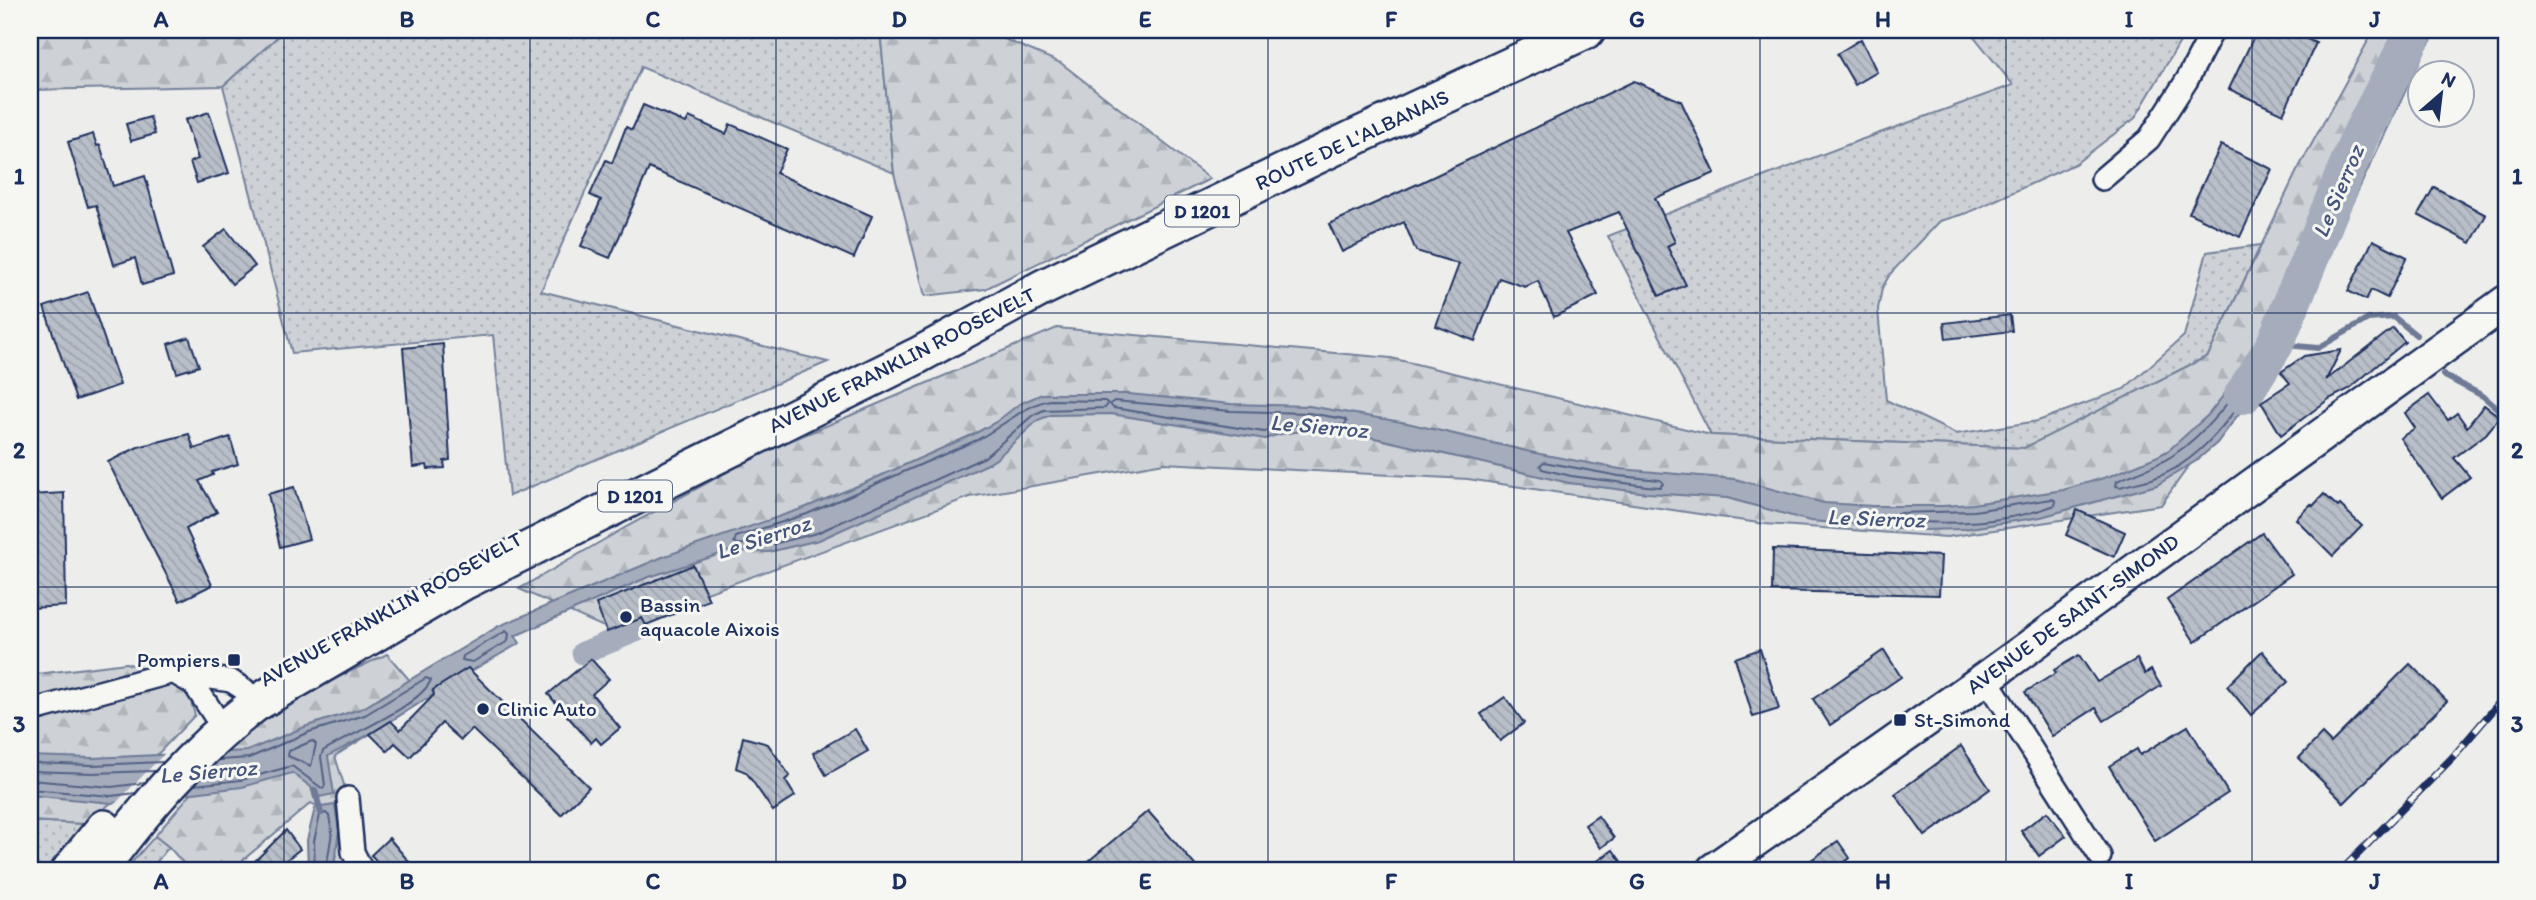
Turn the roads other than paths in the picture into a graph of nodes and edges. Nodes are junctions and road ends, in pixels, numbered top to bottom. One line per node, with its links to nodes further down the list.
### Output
1 (1587, 30): 4 (main road, ROUTE DE L'ALBANAIS / D 1201)
2 (2213, 30): 3 (street)
3 (2102, 179)
4 (1042, 288): 8 (main road, AVENUE FRANKLIN ROOSEVELT / D 1201); 11 (main road, AVENUE FRANKLIN ROOSEVELT / D 1201)
5 (2506, 302): 7 (main road, AVENUE DE SAINT-SIMOND)
6 (173, 672): 8 (street); 9 (street); 10 (street)
7 (1986, 678): 14 (street); 18 (main road, AVENUE DE SAINT-SIMOND)
8 (245, 690): 10 (main road, AVENUE FRANKLIN ROOSEVELT / D 1201)
9 (30, 711)
10 (214, 715): 11 (main road, AVENUE FRANKLIN ROOSEVELT / D 1201)
11 (189, 750): 13 (main road, AVENUE FRANKLIN ROOSEVELT / D 1201)
12 (348, 798): 17 (street)
13 (124, 819): 15 (main road, AVENUE FRANKLIN ROOSEVELT / D 1201); 16 (main road, AVENUE FRANKLIN ROOSEVELT / D 1201)
14 (2100, 856)
15 (70, 870)
16 (99, 870)
17 (362, 870)
18 (1713, 870)

